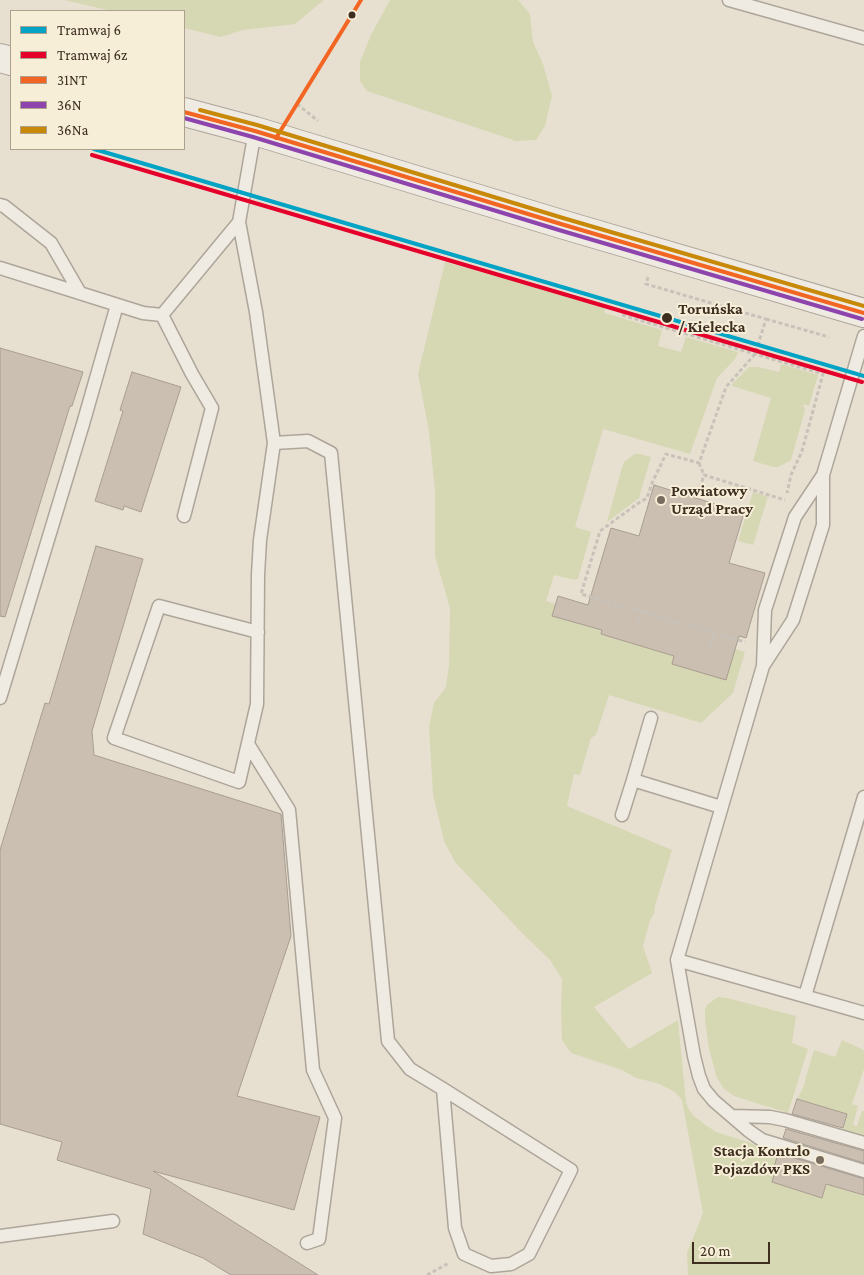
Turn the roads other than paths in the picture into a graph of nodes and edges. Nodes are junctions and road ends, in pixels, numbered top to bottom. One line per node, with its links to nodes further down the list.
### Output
1 (729, 0): 2 (lane)
2 (864, 38)
3 (185, 112): 4 (street)
4 (255, 131): 6 (lane); 10 (street)
5 (0, 205): 8 (lane)
6 (239, 222): 11 (lane); 13 (lane)
7 (0, 268): 8 (lane)
8 (80, 293): 9 (lane)
9 (117, 305): 11 (lane); 18 (lane)
10 (864, 313)
11 (162, 315): 15 (lane)
12 (864, 336): 14 (lane)
13 (274, 443): 16 (lane); 28 (lane)
14 (823, 475): 17 (lane); 17 (lane)
15 (184, 516)
16 (258, 632): 20 (lane); 20 (lane)
17 (763, 666): 23 (lane)
18 (0, 698)
19 (651, 718): 21 (lane)
20 (248, 744): 34 (lane)
21 (633, 780): 23 (lane); 24 (lane)
22 (864, 797): 26 (lane)
23 (721, 807): 25 (lane)
24 (622, 815)
25 (677, 960): 26 (lane); 29 (lane)
26 (805, 996): 27 (lane)
27 (864, 1013)
28 (443, 1089): 28 (lane)
29 (732, 1116): 30 (lane); 31 (lane)
30 (864, 1144)
31 (864, 1171)
32 (113, 1222): 33 (lane)
33 (0, 1236)
34 (307, 1243)

